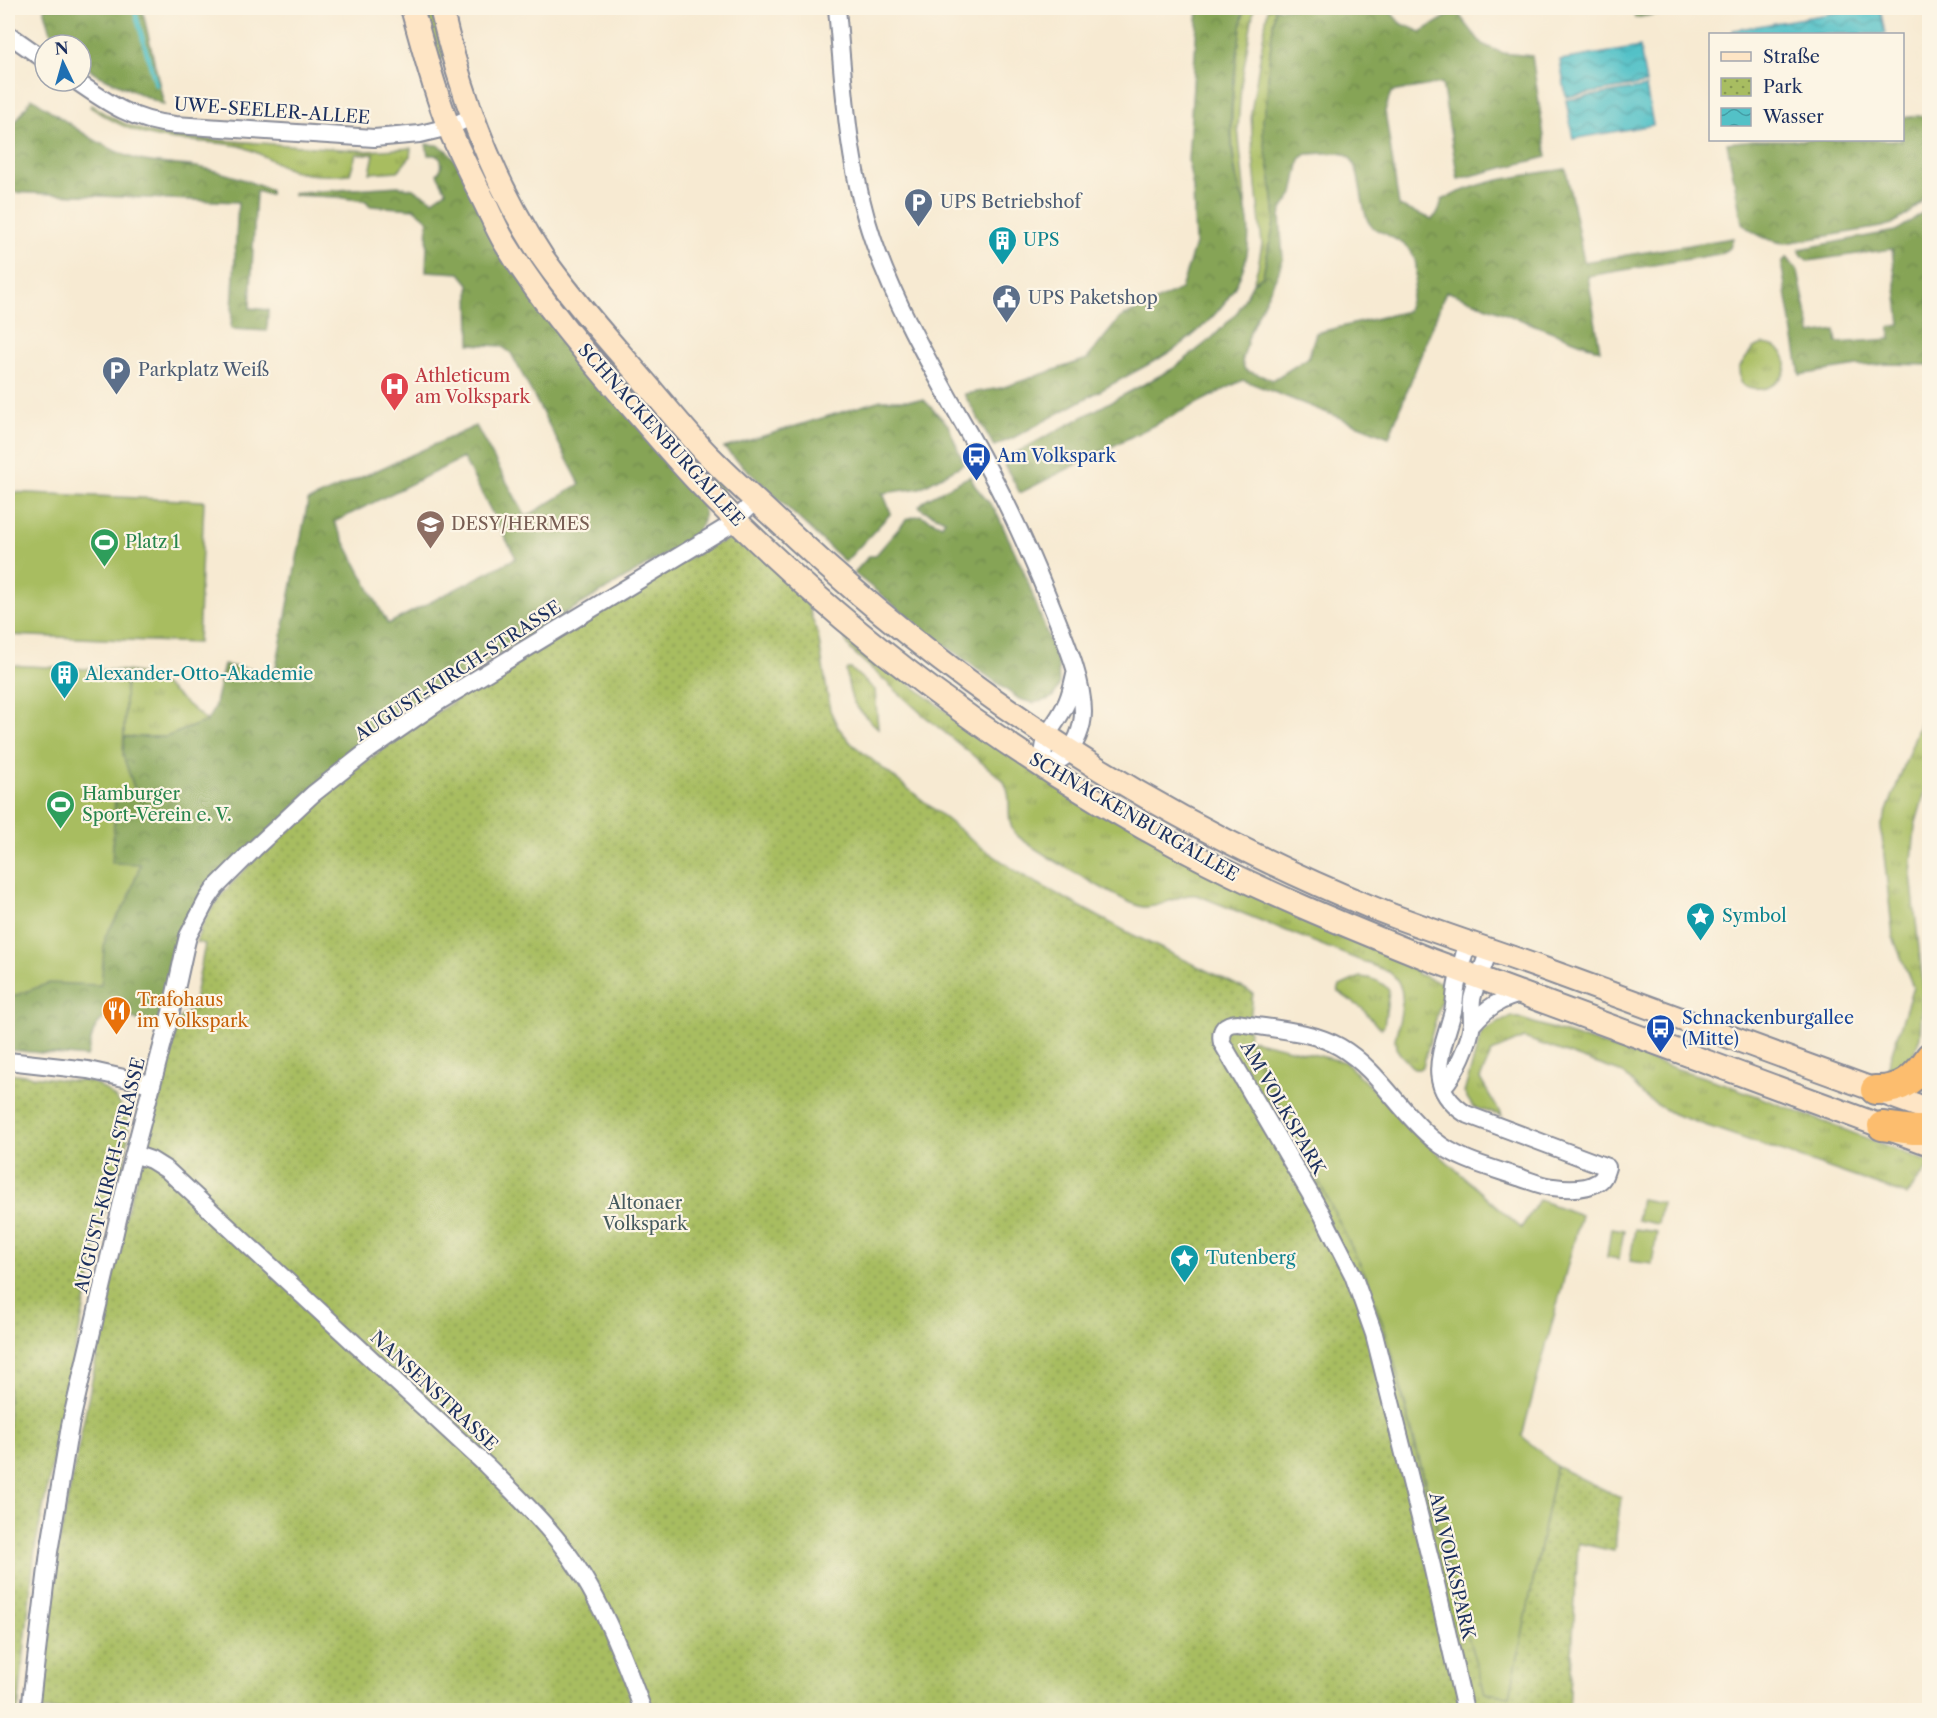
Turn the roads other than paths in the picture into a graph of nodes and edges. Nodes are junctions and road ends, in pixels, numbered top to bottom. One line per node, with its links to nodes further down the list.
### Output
1 (412, 8): 8 (main road, SCHNACKENBURGALLEE)
2 (441, 8): 7 (main road, SCHNACKENBURGALLEE)
3 (837, 8): 11 (street)
4 (8, 34): 5 (street)
5 (33, 52)
6 (93, 92): 8 (street, UWE-SEELER-ALLEE)
7 (474, 116): 8 (street, UWE-SEELER-ALLEE); 9 (main road, SCHNACKENBURGALLEE)
8 (449, 127): 10 (main road, SCHNACKENBURGALLEE)
9 (755, 501): 10 (street, AUGUST-KIRCH-STRASSE); 12 (main road, SCHNACKENBURGALLEE)
10 (736, 520): 14 (main road, SCHNACKENBURGALLEE); 22 (street, AUGUST-KIRCH-STRASSE)
11 (1075, 674): 12 (street); 13 (street)
12 (1046, 736): 13 (main road, SCHNACKENBURGALLEE); 14 (street)
13 (1069, 751): 14 (street); 15 (main road, SCHNACKENBURGALLEE)
14 (1044, 767): 17 (main road, SCHNACKENBURGALLEE)
15 (1467, 943): 16 (main road, SCHNACKENBURGALLEE); 17 (street)
16 (1490, 950): 17 (street); 24 (main road, SCHNACKENBURGALLEE)
17 (1470, 974): 18 (main road, SCHNACKENBURGALLEE); 19 (street); 23 (street)
18 (1524, 994): 19 (street); 26 (main road, SCHNACKENBURGALLEE)
19 (1472, 1025): 23 (street)
20 (1929, 1057): 24 (highway)
21 (8, 1061): 22 (street)
22 (151, 1084): 29 (street, AUGUST-KIRCH-STRASSE)
23 (1443, 1087): 32 (street, AM VOLKSPARK)
24 (1875, 1090): 25 (main road, SCHNACKENBURGALLEE)
25 (1929, 1110)
26 (1882, 1126): 27 (highway); 28 (main road, SCHNACKENBURGALLEE)
27 (1929, 1130)
28 (1929, 1144)
29 (134, 1154): 30 (street, AUGUST-KIRCH-STRASSE); 31 (street, NANSENSTRASSE)
30 (30, 1710)
31 (643, 1710)
32 (1465, 1710)

